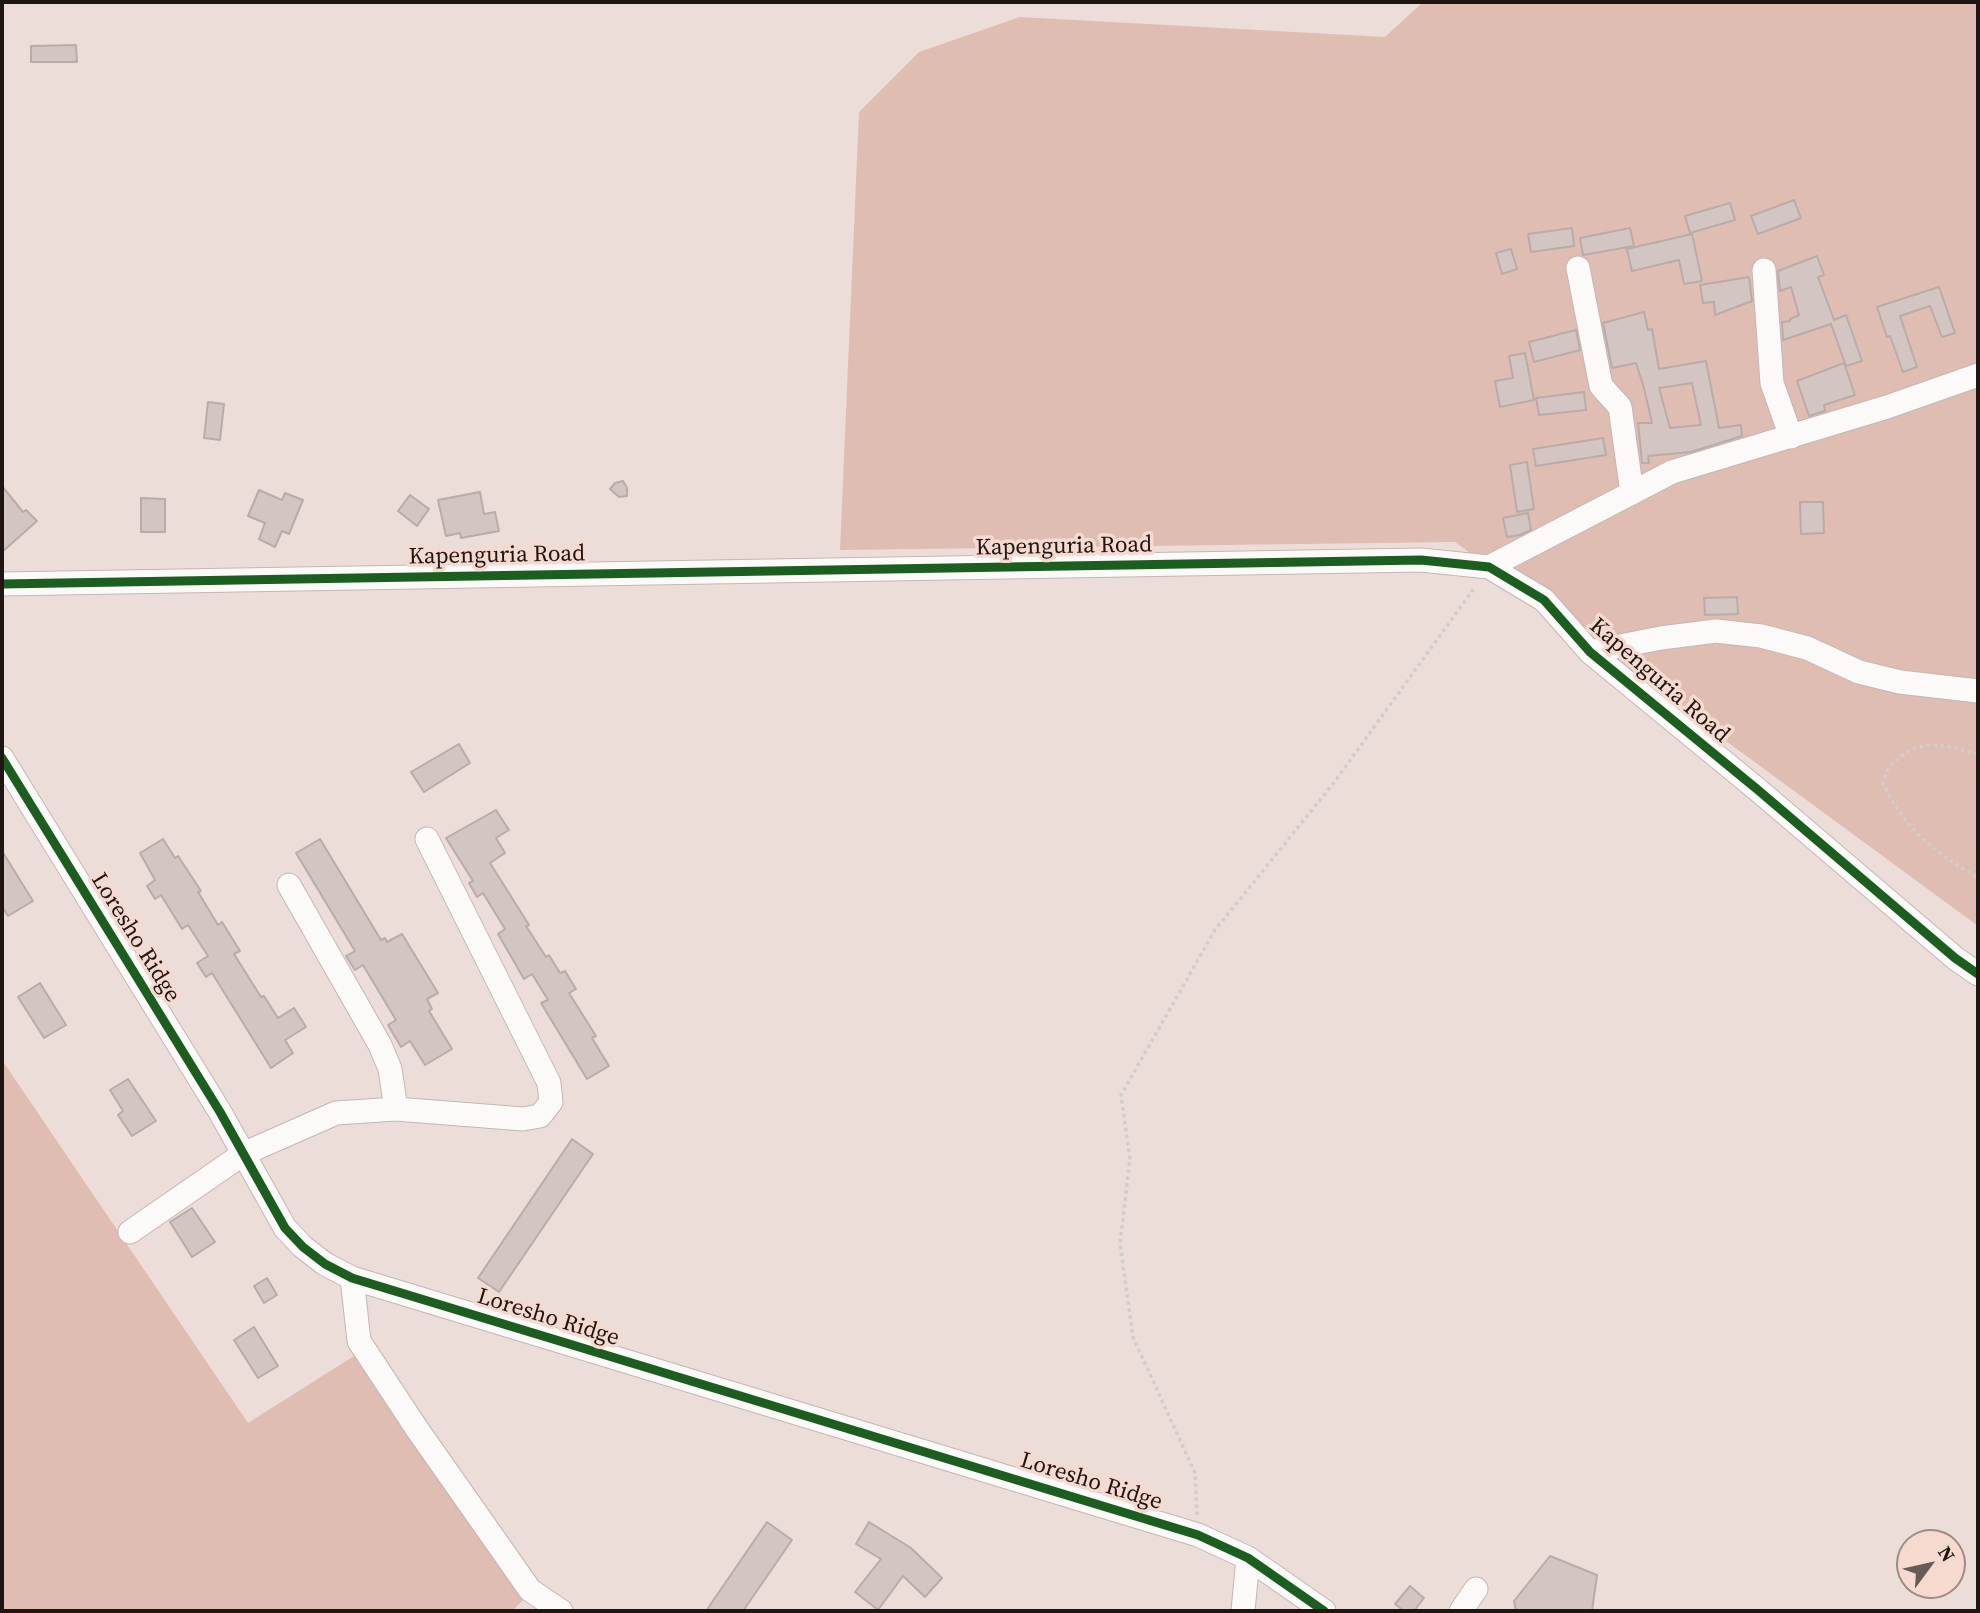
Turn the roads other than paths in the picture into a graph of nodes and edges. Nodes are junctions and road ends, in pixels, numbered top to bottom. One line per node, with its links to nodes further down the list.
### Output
1 (1578, 268): 5 (street)
2 (1764, 270): 4 (street)
3 (1978, 375): 4 (street)
4 (1791, 437): 5 (street)
5 (1632, 493): 6 (street)
6 (1489, 566): 7 (street, Kapenguria Road); 8 (street, Kapenguria Road)
7 (2, 584)
8 (1590, 652): 9 (street); 13 (street, Kapenguria Road)
9 (1978, 691)
10 (2, 758): 15 (street, Loresho Ridge)
11 (427, 839): 14 (street)
12 (289, 885): 14 (street)
13 (1978, 974)
14 (396, 1109): 15 (street)
15 (243, 1154): 16 (street); 17 (street, Loresho Ridge)
16 (130, 1232)
17 (352, 1279): 18 (street, Loresho Ridge); 20 (street)
18 (1248, 1558): 21 (street); 22 (street, Loresho Ridge)
19 (1476, 1589): 23 (street)
20 (561, 1611)
21 (1243, 1611)
22 (1324, 1611)
23 (1461, 1611)

